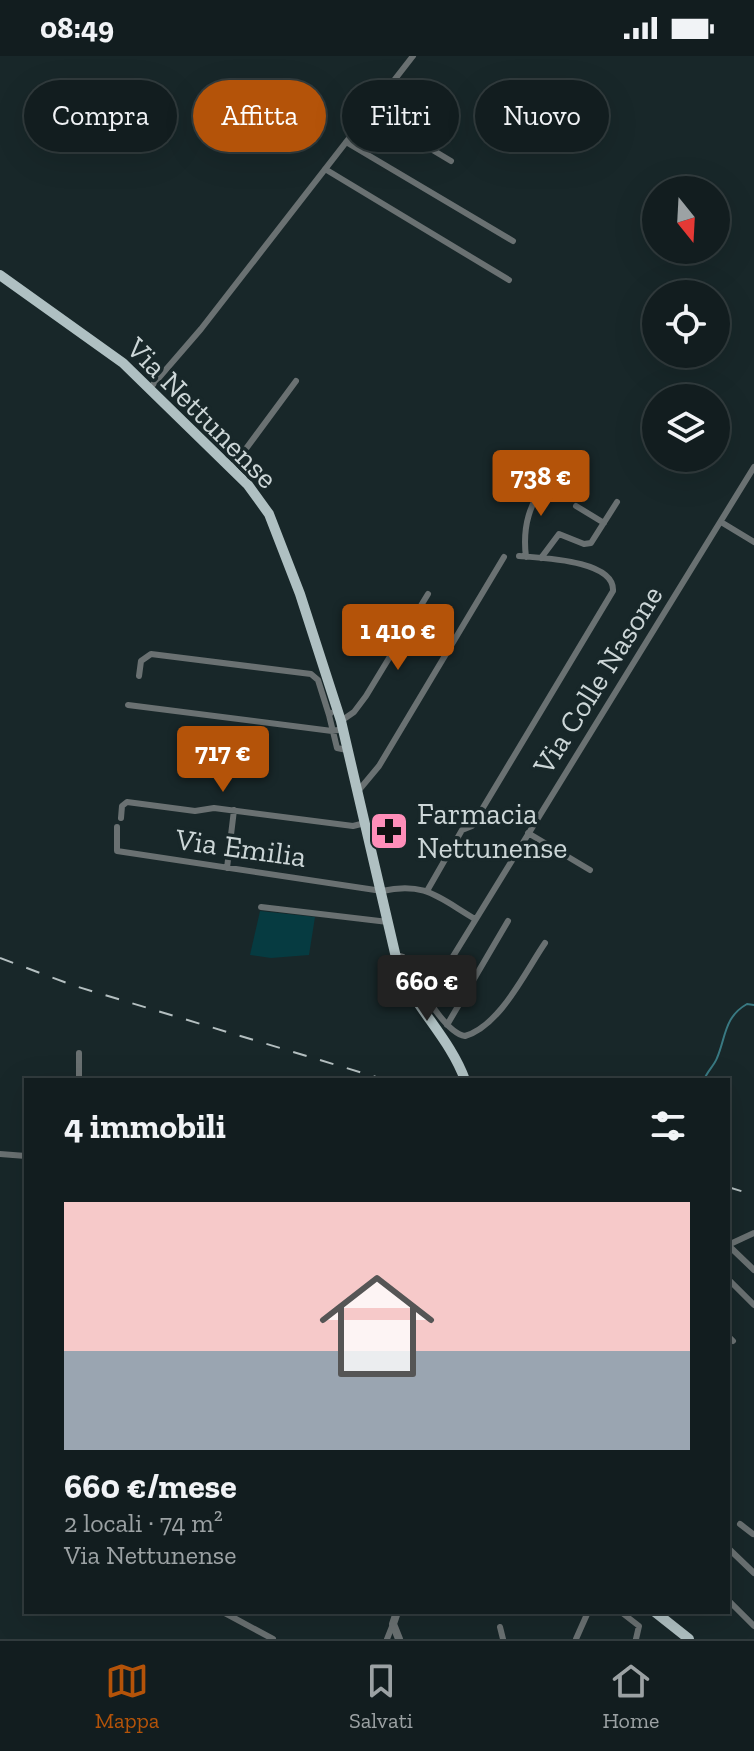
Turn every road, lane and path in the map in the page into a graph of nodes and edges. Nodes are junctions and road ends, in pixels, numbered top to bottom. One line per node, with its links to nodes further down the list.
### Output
1 (413, 56): 2 (street)
2 (394, 80)
3 (342, 147): 7 (street)
4 (363, 152): 8 (street)
5 (436, 152): 6 (street)
6 (451, 161)
7 (325, 169): 10 (street); 12 (street)
8 (513, 241)
9 (0, 275): 12 (main road, Via Nettunense)
10 (509, 280)
11 (296, 381): 14 (street)
12 (150, 388): 14 (main road, Via Nettunense)
13 (754, 467): 18 (street, Via Colle Nasone)
14 (231, 469): 26 (main road, Via Nettunense)
15 (547, 478): 22 (street)
16 (617, 502): 19 (street)
17 (576, 506): 19 (street)
18 (721, 522): 20 (street); 33 (street, Via Colle Nasone)
19 (604, 523): 22 (street)
20 (754, 542)
21 (504, 557): 28 (street)
22 (541, 558): 37 (street)
23 (428, 594): 27 (street)
24 (139, 676): 26 (street)
25 (128, 705): 27 (street)
26 (333, 712): 27 (main road, Via Nettunense)
27 (339, 727): 28 (main road, Via Nettunense)
28 (359, 790): 31 (main road, Via Nettunense)
29 (234, 810): 30 (street); 31 (street); 34 (street)
30 (121, 818)
31 (365, 823): 36 (main road, Via Nettunense)
32 (117, 827): 34 (street, Via Emilia)
33 (528, 833): 35 (street); 39 (street, Via Colle Nasone)
34 (227, 868): 36 (street, Via Emilia)
35 (590, 870)
36 (382, 891): 37 (street, Via Emilia); 41 (main road, Via Nettunense)
37 (427, 891): 39 (street)
38 (261, 907): 41 (street)
39 (475, 919): 44 (street, Via Colle Nasone)
40 (508, 921): 45 (street)
41 (388, 922): 43 (main road, Via Nettunense)
42 (545, 943): 45 (street)
43 (394, 955): 44 (street); 48 (main road, Via Nettunense)
44 (428, 997): 45 (street)
45 (447, 1025)
46 (79, 1053): 47 (street)
47 (79, 1078)
48 (464, 1078)
49 (0, 1154): 50 (street)
50 (24, 1156)
51 (754, 1233): 52 (street)
52 (730, 1244)
53 (730, 1247): 54 (street)
54 (754, 1270)
55 (730, 1281): 56 (street)
56 (754, 1305)
57 (740, 1524): 58 (street)
58 (754, 1534)
59 (730, 1550): 60 (street)
60 (754, 1573)
61 (730, 1602): 68 (street)
62 (227, 1614): 70 (street)
63 (396, 1614): 67 (street)
64 (587, 1614): 74 (street)
65 (624, 1614): 75 (street)
66 (658, 1614): 76 (main road)
67 (393, 1624): 71 (street); 72 (street)
68 (754, 1626)
69 (500, 1627): 73 (street)
70 (273, 1639)
71 (387, 1639)
72 (399, 1639)
73 (503, 1639)
74 (576, 1639)
75 (636, 1639)
76 (689, 1639)

